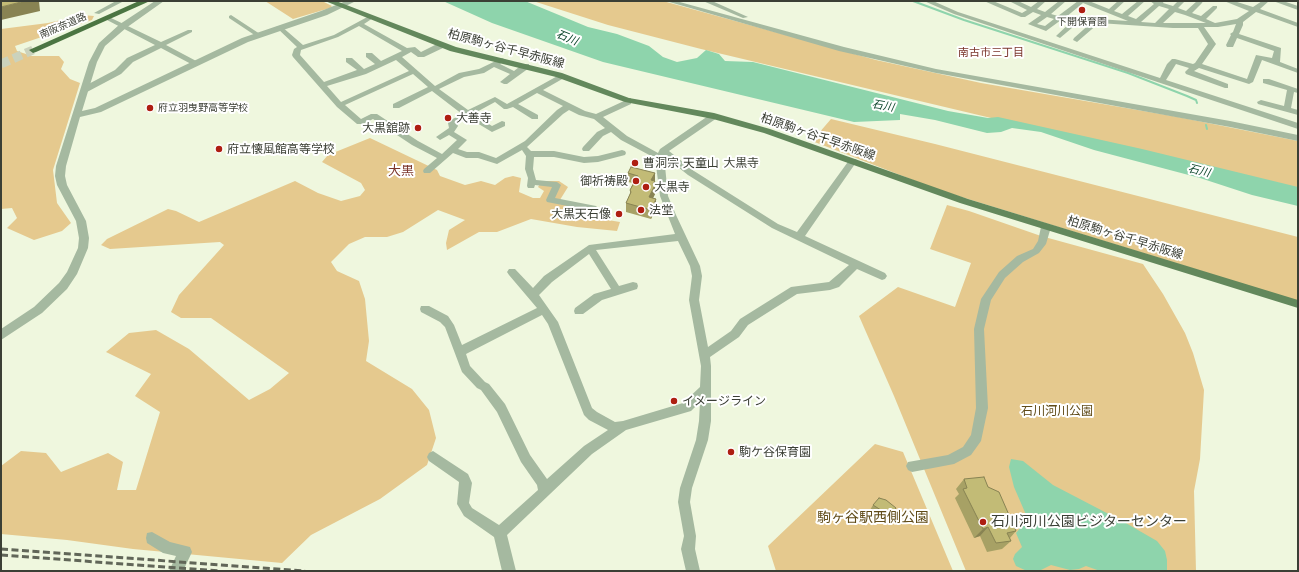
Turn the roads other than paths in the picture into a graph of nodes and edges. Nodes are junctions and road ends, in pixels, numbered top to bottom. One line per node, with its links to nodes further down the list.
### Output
1 (121, 1): 35 (street)
2 (140, 1): 35 (highway, 南阪奈道路)
3 (146, 1): 35 (highway, 南阪奈道路)
4 (160, 1): 48 (street)
5 (329, 1): 23 (main road, 柏原駒ヶ谷千早赤阪線)
6 (669, 1): 25 (street)
7 (705, 1): 25 (street); 43 (street)
8 (927, 1): 75 (street)
9 (987, 1): 28 (street)
10 (1012, 1): 28 (street)
11 (1043, 1): 28 (street)
12 (1063, 1): 32 (street)
13 (1083, 1): 22 (street); 37 (street)
14 (1122, 1): 30 (street)
15 (1142, 1): 34 (street)
16 (1182, 1): 26 (street)
17 (1227, 1): 29 (street)
18 (1266, 1): 29 (street)
19 (1276, 1): 27 (street)
20 (1157, 2): 26 (street); 41 (street)
21 (1200, 2): 31 (street)
22 (1100, 3): 30 (street)
23 (347, 4): 36 (main road, 柏原駒ヶ谷千早赤阪線); 49 (street)
24 (1216, 7): 42 (street)
25 (696, 8): 43 (street)
26 (1174, 8): 31 (street); 46 (street)
27 (1298, 8)
28 (1032, 9): 32 (street)
29 (1254, 10): 40 (street); 47 (street)
30 (1110, 11): 34 (street)
31 (1187, 14): 42 (street)
32 (1046, 15): 37 (street); 37 (street)
33 (231, 16): 53 (street)
34 (1123, 16): 41 (street)
35 (108, 17): 48 (street); 59 (highway, 南阪奈道路)
36 (371, 17): 44 (street); 56 (main road, 柏原駒ヶ谷千早赤阪線)
37 (1060, 18): 38 (street)
38 (1078, 19): 39 (street); 50 (street)
39 (1097, 21): 45 (street); 50 (street)
40 (1239, 21): 42 (street); 52 (street)
41 (1136, 22): 45 (street)
42 (1201, 22): 46 (street); 69 (street)
43 (750, 23): 102 (street)
44 (359, 24): 58 (street); 60 (street)
45 (1144, 25): 46 (street)
46 (1157, 25)
47 (1298, 25)
48 (122, 26): 55 (street); 81 (street)
49 (279, 27): 53 (street); 58 (street)
50 (1067, 29): 54 (street)
51 (190, 31): 55 (street)
52 (1234, 34): 57 (street); 65 (street)
53 (258, 35): 66 (street)
54 (1060, 36)
55 (160, 45): 66 (street); 81 (street)
56 (442, 45): 60 (street); 64 (main road, 柏原駒ヶ谷千早赤阪線)
57 (1230, 45)
58 (301, 47): 78 (street)
59 (33, 49)
60 (407, 51): 62 (street)
61 (369, 54): 67 (street)
62 (397, 57): 67 (street); 71 (street)
63 (349, 60): 70 (street)
64 (497, 62): 68 (main road, 柏原駒ヶ谷千早赤阪線); 73 (street); 80 (street)
65 (1275, 62): 69 (street); 72 (street)
66 (196, 63): 93 (street)
67 (380, 64): 70 (street)
68 (526, 66): 73 (street); 74 (main road, 柏原駒ヶ谷千早赤阪線)
69 (1196, 66): 75 (street); 79 (street)
70 (362, 71): 78 (street)
71 (414, 71): 80 (street); 87 (street)
72 (1298, 71)
73 (514, 74): 77 (street)
74 (561, 76): 82 (street); 84 (main road, 柏原駒ヶ谷千早赤阪線)
75 (1162, 81): 98 (street)
76 (1266, 81): 83 (street)
77 (504, 82)
78 (322, 85): 87 (street)
79 (1224, 86)
80 (434, 89): 88 (street); 92 (street)
81 (84, 90): 93 (street)
82 (538, 90): 86 (street); 89 (street)
83 (1294, 90): 90 (street)
84 (628, 100): 94 (main road, 柏原駒ヶ谷千早赤阪線); 96 (street)
85 (1261, 102): 90 (street)
86 (513, 104): 92 (street); 95 (street)
87 (340, 105): 109 (street)
88 (396, 106)
89 (568, 107): 96 (street); 103 (street)
90 (1287, 110): 91 (street)
91 (1298, 113)
92 (468, 114): 97 (street); 100 (street)
93 (76, 115): 127 (street)
94 (714, 116): 108 (street); 110 (main road, 柏原駒ヶ谷千早赤阪線)
95 (535, 117)
96 (598, 117): 99 (street)
97 (502, 124)
98 (1298, 126)
99 (612, 128): 104 (street); 108 (street)
100 (449, 132): 101 (street); 105 (street)
101 (440, 137)
102 (1298, 138)
103 (522, 146): 105 (street); 107 (street)
104 (586, 149)
105 (452, 150): 109 (street)
106 (622, 153): 107 (street)
107 (528, 154): 112 (street)
108 (661, 154): 114 (street); 115 (street)
109 (442, 157): 111 (street)
110 (853, 161): 113 (main road, 柏原駒ヶ谷千早赤阪線); 115 (street)
111 (427, 171)
112 (593, 208)
113 (1046, 227): 123 (main road, 柏原駒ヶ谷千早赤阪線); 133 (street)
114 (682, 237): 116 (street); 129 (street)
115 (799, 237): 117 (street)
116 (590, 248): 121 (street); 122 (street)
117 (856, 264): 119 (street); 129 (street)
118 (512, 272): 122 (street)
119 (882, 276)
120 (633, 286): 121 (street)
121 (617, 291): 126 (street)
122 (534, 295): 125 (street)
123 (1298, 304)
124 (425, 309): 128 (street)
125 (544, 309): 128 (street); 131 (street)
126 (579, 311)
127 (1, 335)
128 (459, 352): 134 (street)
129 (704, 355): 130 (street)
130 (705, 389): 131 (street); 139 (street)
131 (623, 426): 134 (street)
132 (433, 457): 135 (street)
133 (912, 466)
134 (544, 490): 135 (street)
135 (500, 533): 138 (street)
136 (152, 538): 137 (street)
137 (176, 571)
138 (509, 571)
139 (693, 571)

